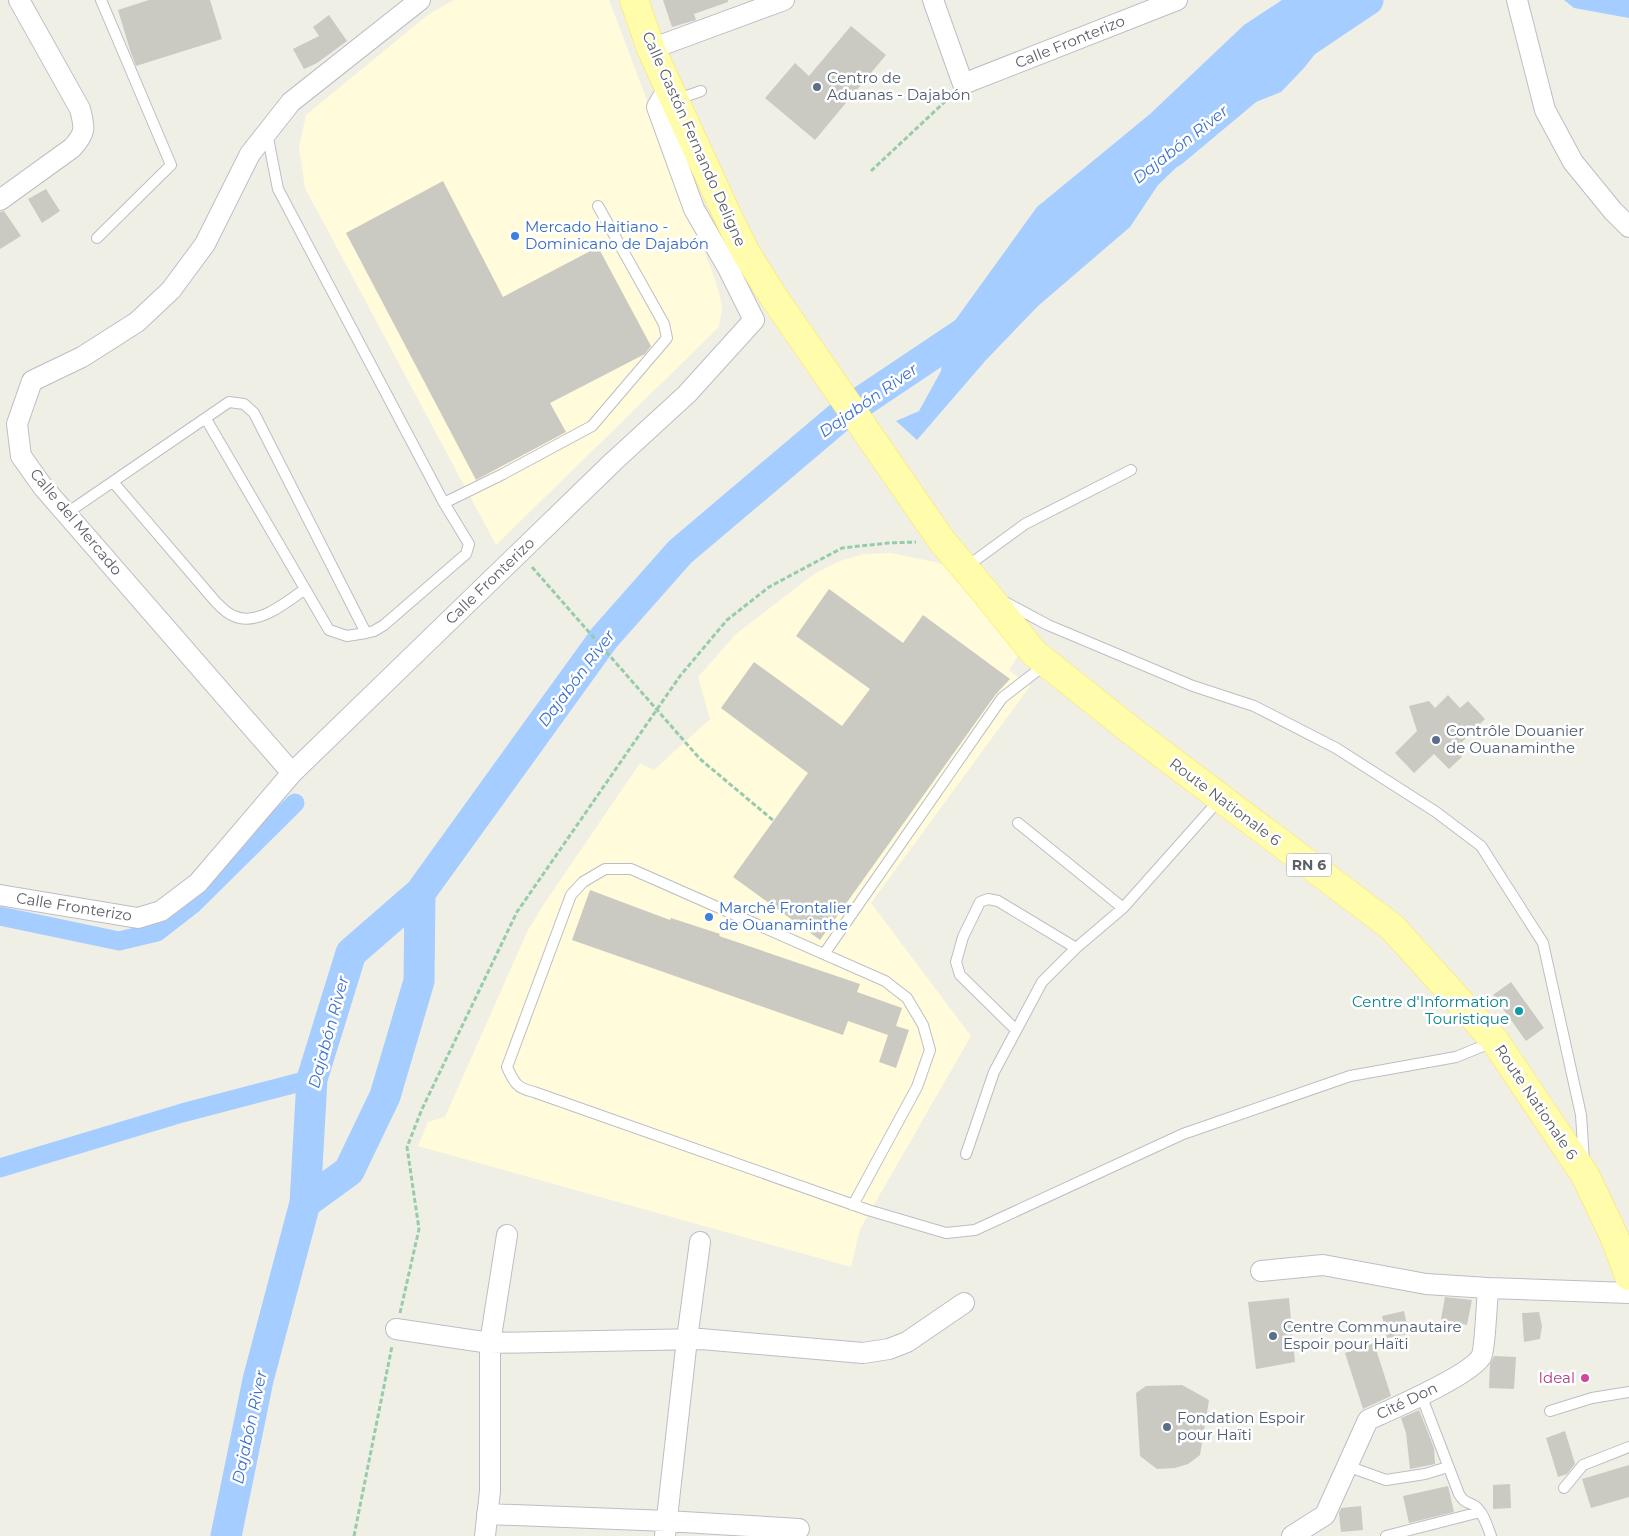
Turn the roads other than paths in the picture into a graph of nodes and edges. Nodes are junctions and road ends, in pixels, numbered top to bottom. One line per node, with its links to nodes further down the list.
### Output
1 (19, 0): 13 (street)
2 (101, 0): 16 (lane)
3 (420, 0): 12 (street, Calle del Mercado)
4 (634, 0): 9 (main road, Calle Gastón Fernando Deligne)
5 (784, 0): 9 (street)
6 (933, 0): 7 (street, Calle Fronterizo)
7 (1177, 0)
8 (1517, 0): 15 (street)
9 (651, 49): 11 (main road, Calle Gastón Fernando Deligne)
10 (701, 91): 11 (lane)
11 (672, 94): 21 (main road, Calle Gastón Fernando Deligne); 28 (street, Calle Fronterizo)
12 (267, 132): 20 (lane); 22 (street, Calle del Mercado)
13 (0, 200)
14 (598, 206): 20 (lane)
15 (1629, 227)
16 (97, 238)
17 (206, 419): 19 (lane); 24 (lane); 26 (lane)
18 (1130, 470): 23 (lane)
19 (113, 482): 22 (lane); 24 (lane)
20 (444, 503): 26 (lane)
21 (922, 511): 23 (main road, Route Nationale 6 / RN 6)
22 (67, 513): 28 (street, Calle del Mercado)
23 (965, 568): 25 (main road, Route Nationale 6 / RN 6)
24 (305, 589): 26 (lane)
25 (985, 592): 27 (main road, Route Nationale 6 / RN 6); 38 (lane)
26 (366, 633)
27 (1046, 664): 29 (main road, Route Nationale 6 / RN 6); 34 (lane)
28 (292, 773): 31 (street, Calle Fronterizo)
29 (1220, 798): 32 (lane); 36 (main road, Route Nationale 6 / RN 6)
30 (1018, 824): 32 (lane)
31 (0, 896)
32 (1123, 908): 33 (lane)
33 (1076, 948): 35 (lane); 35 (lane)
34 (824, 954): 39 (lane); 39 (lane)
35 (1015, 1029): 37 (lane)
36 (1495, 1041): 38 (main road, Route Nationale 6 / RN 6); 39 (lane)
37 (966, 1154)
38 (1585, 1175): 43 (main road, Route Nationale 6 / RN 6)
39 (853, 1205)
40 (507, 1235): 49 (street)
41 (700, 1242): 48 (street)
42 (1260, 1271): 44 (street)
43 (1629, 1276)
44 (1488, 1288): 45 (street); 51 (street, Cité Don)
45 (1629, 1293)
46 (964, 1303): 48 (street)
47 (396, 1330): 49 (street)
48 (687, 1339): 49 (street); 59 (street)
49 (490, 1343): 58 (street)
50 (1629, 1392): 52 (lane)
51 (1421, 1395): 54 (street, Cité Don); 55 (lane)
52 (1550, 1412)
53 (1629, 1446): 56 (lane)
54 (1347, 1466): 55 (lane); 62 (street, Cité Don)
55 (1448, 1467): 57 (lane)
56 (1564, 1488)
57 (1480, 1512): 63 (lane); 64 (lane)
58 (487, 1514): 59 (street); 61 (street)
59 (666, 1528): 60 (street)
60 (799, 1529)
61 (485, 1536)
62 (1292, 1536)
63 (1386, 1536)
64 (1491, 1536)

